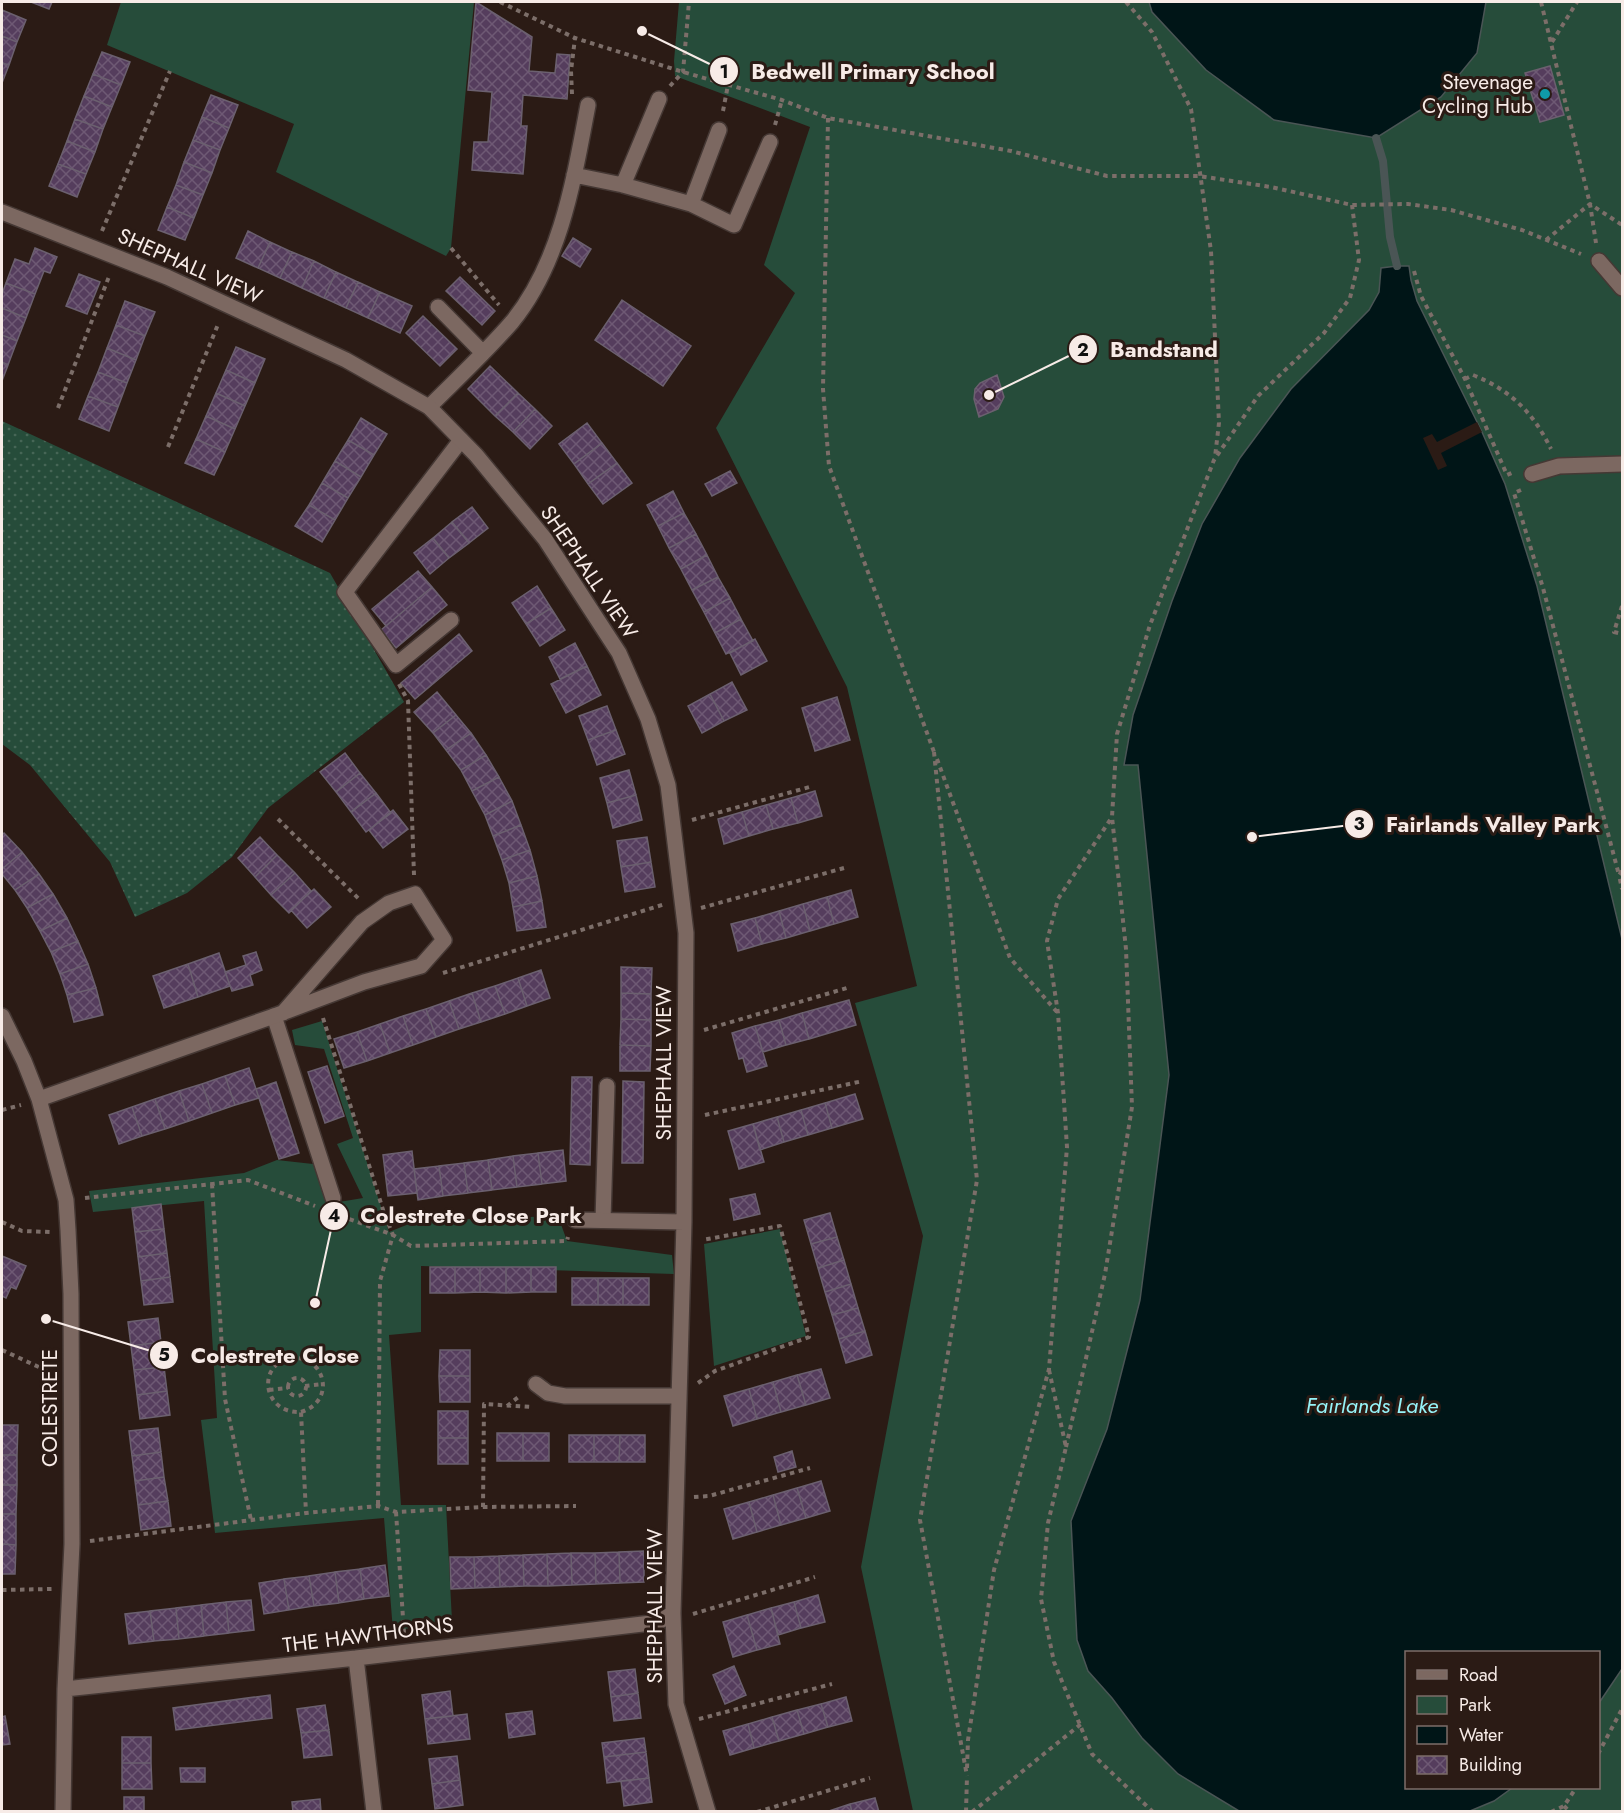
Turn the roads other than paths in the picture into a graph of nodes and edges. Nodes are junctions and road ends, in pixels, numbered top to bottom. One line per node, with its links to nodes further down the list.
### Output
1 (659, 99): 6 (street)
2 (588, 105): 5 (street)
3 (719, 130): 7 (street)
4 (770, 142): 7 (street)
5 (574, 175): 6 (street); 12 (street)
6 (622, 185): 7 (street)
7 (691, 204)
8 (2, 212): 13 (street, SHEPHALL VIEW)
9 (1599, 261): 10 (street)
10 (1623, 288)
11 (438, 307): 12 (street)
12 (483, 353): 13 (street)
13 (429, 408): 14 (street, SHEPHALL VIEW)
14 (461, 440): 17 (street); 25 (street, SHEPHALL VIEW)
15 (1623, 464): 16 (street)
16 (1531, 472)
17 (451, 620)
18 (278, 1015): 18 (street); 21 (street); 22 (street)
19 (2, 1016): 21 (street, COLESTRETE)
20 (607, 1086): 24 (street)
21 (39, 1099): 30 (street, COLESTRETE)
22 (333, 1198)
23 (575, 1220): 24 (street)
24 (603, 1220): 25 (street)
25 (684, 1222): 27 (street, SHEPHALL VIEW)
26 (536, 1384): 27 (street)
27 (680, 1396): 28 (street, SHEPHALL VIEW)
28 (673, 1617): 29 (street, THE HAWTHORNS); 33 (street, SHEPHALL VIEW)
29 (356, 1658): 30 (street, THE HAWTHORNS); 32 (street)
30 (65, 1689): 31 (street, COLESTRETE)
31 (63, 1812)
32 (374, 1812)
33 (708, 1812)

